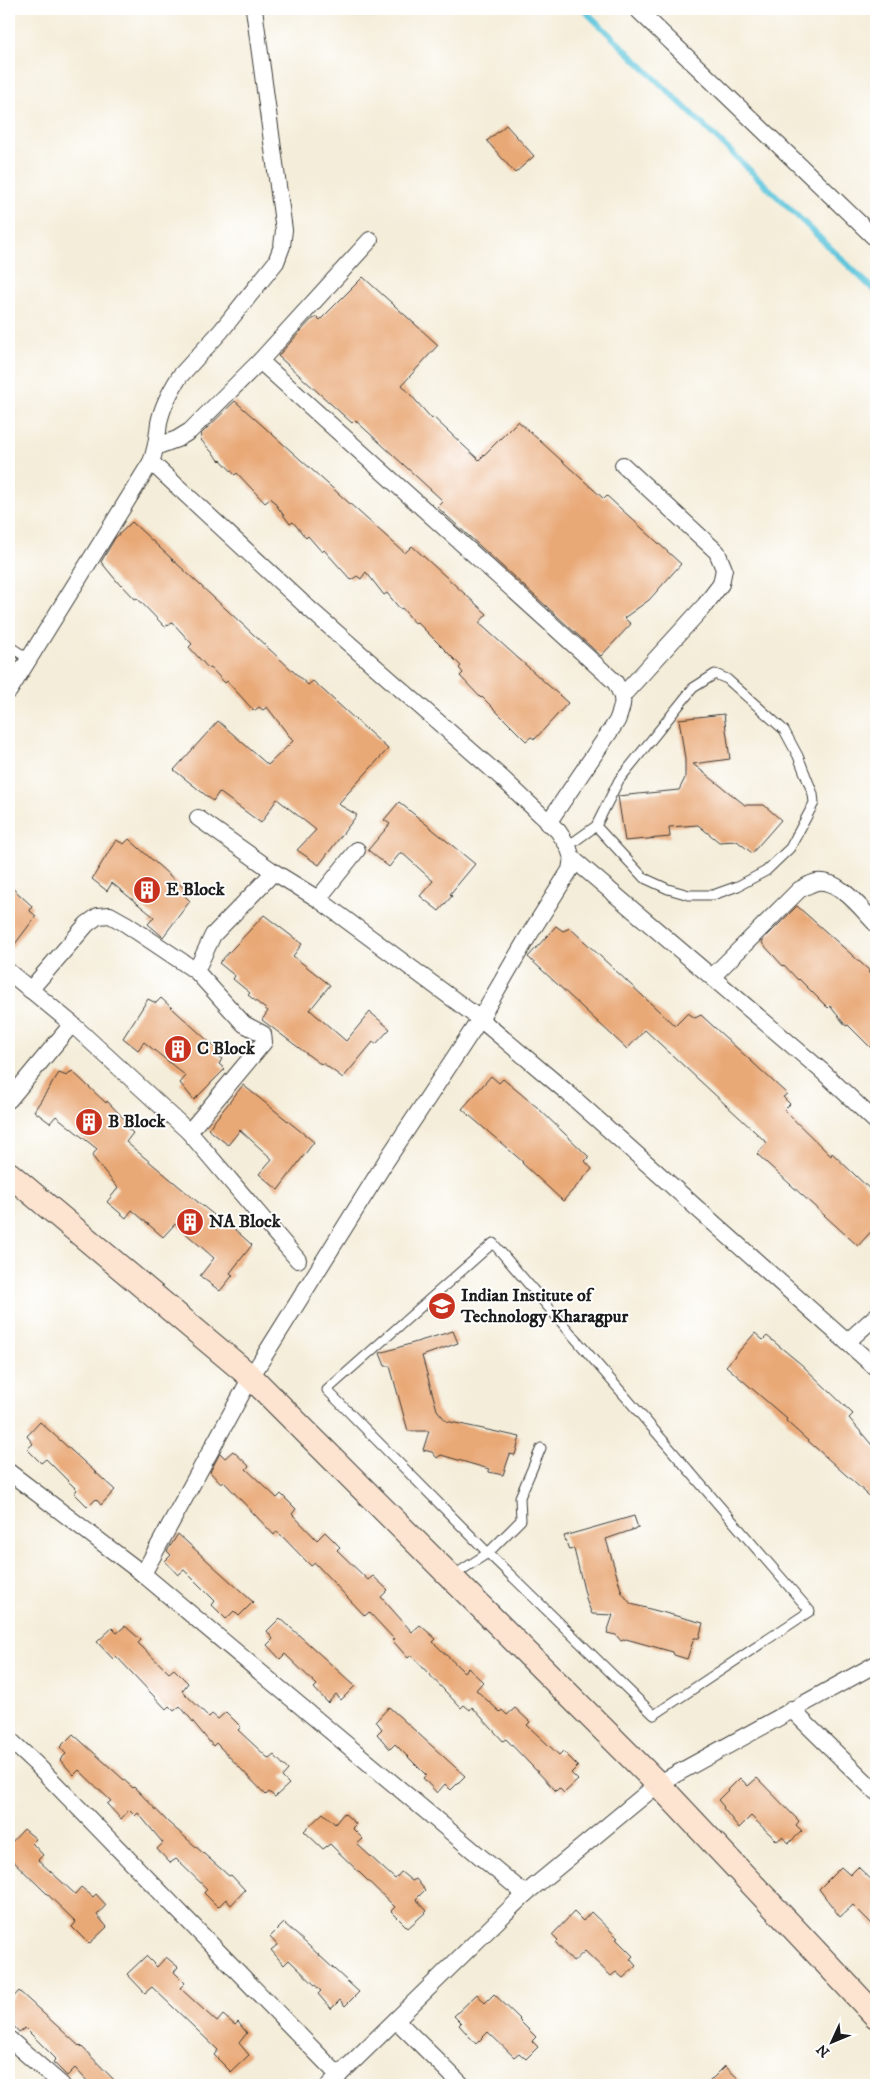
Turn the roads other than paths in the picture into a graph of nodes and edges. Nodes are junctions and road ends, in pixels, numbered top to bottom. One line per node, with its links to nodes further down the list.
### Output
1 (254, 9): 6 (street)
2 (637, 9): 3 (street)
3 (876, 239)
4 (370, 240): 5 (street)
5 (260, 361): 6 (street); 12 (street)
6 (158, 446): 7 (street)
7 (151, 462): 10 (street); 14 (street)
8 (623, 465): 12 (street)
9 (9, 646): 10 (lane)
10 (30, 659): 11 (street)
11 (11, 684)
12 (623, 695): 14 (street)
13 (198, 818): 18 (street)
14 (548, 823): 17 (street)
15 (596, 826): 15 (lane); 17 (lane)
16 (357, 850): 19 (street)
17 (570, 852): 23 (street); 25 (street)
18 (274, 872): 19 (street); 22 (street)
19 (318, 899): 25 (street)
20 (876, 924): 23 (street)
21 (9, 972): 24 (street)
22 (196, 972): 24 (street); 29 (street)
23 (712, 977): 28 (street)
24 (30, 990): 26 (street)
25 (480, 1018): 33 (street); 35 (street)
26 (72, 1024): 27 (street); 29 (street)
27 (9, 1100)
28 (876, 1122)
29 (189, 1132): 31 (street)
30 (9, 1174): 35 (street)
31 (298, 1260)
32 (876, 1316): 33 (street)
33 (847, 1342): 34 (street)
34 (876, 1368)
35 (251, 1377): 39 (street); 40 (street)
36 (541, 1448): 38 (lane)
37 (9, 1472): 39 (street)
38 (488, 1553): 38 (lane); 40 (lane)
39 (143, 1574): 46 (street)
40 (451, 1577): 44 (street)
41 (876, 1664): 42 (street)
42 (792, 1709): 44 (street); 45 (street)
43 (12, 1748): 50 (street)
44 (658, 1784): 46 (street); 47 (street)
45 (876, 1792)
46 (525, 1894): 48 (street)
47 (876, 2016)
48 (396, 2020): 50 (street); 52 (street)
49 (9, 2040): 51 (street)
50 (334, 2080)
51 (62, 2085)
52 (462, 2085)

